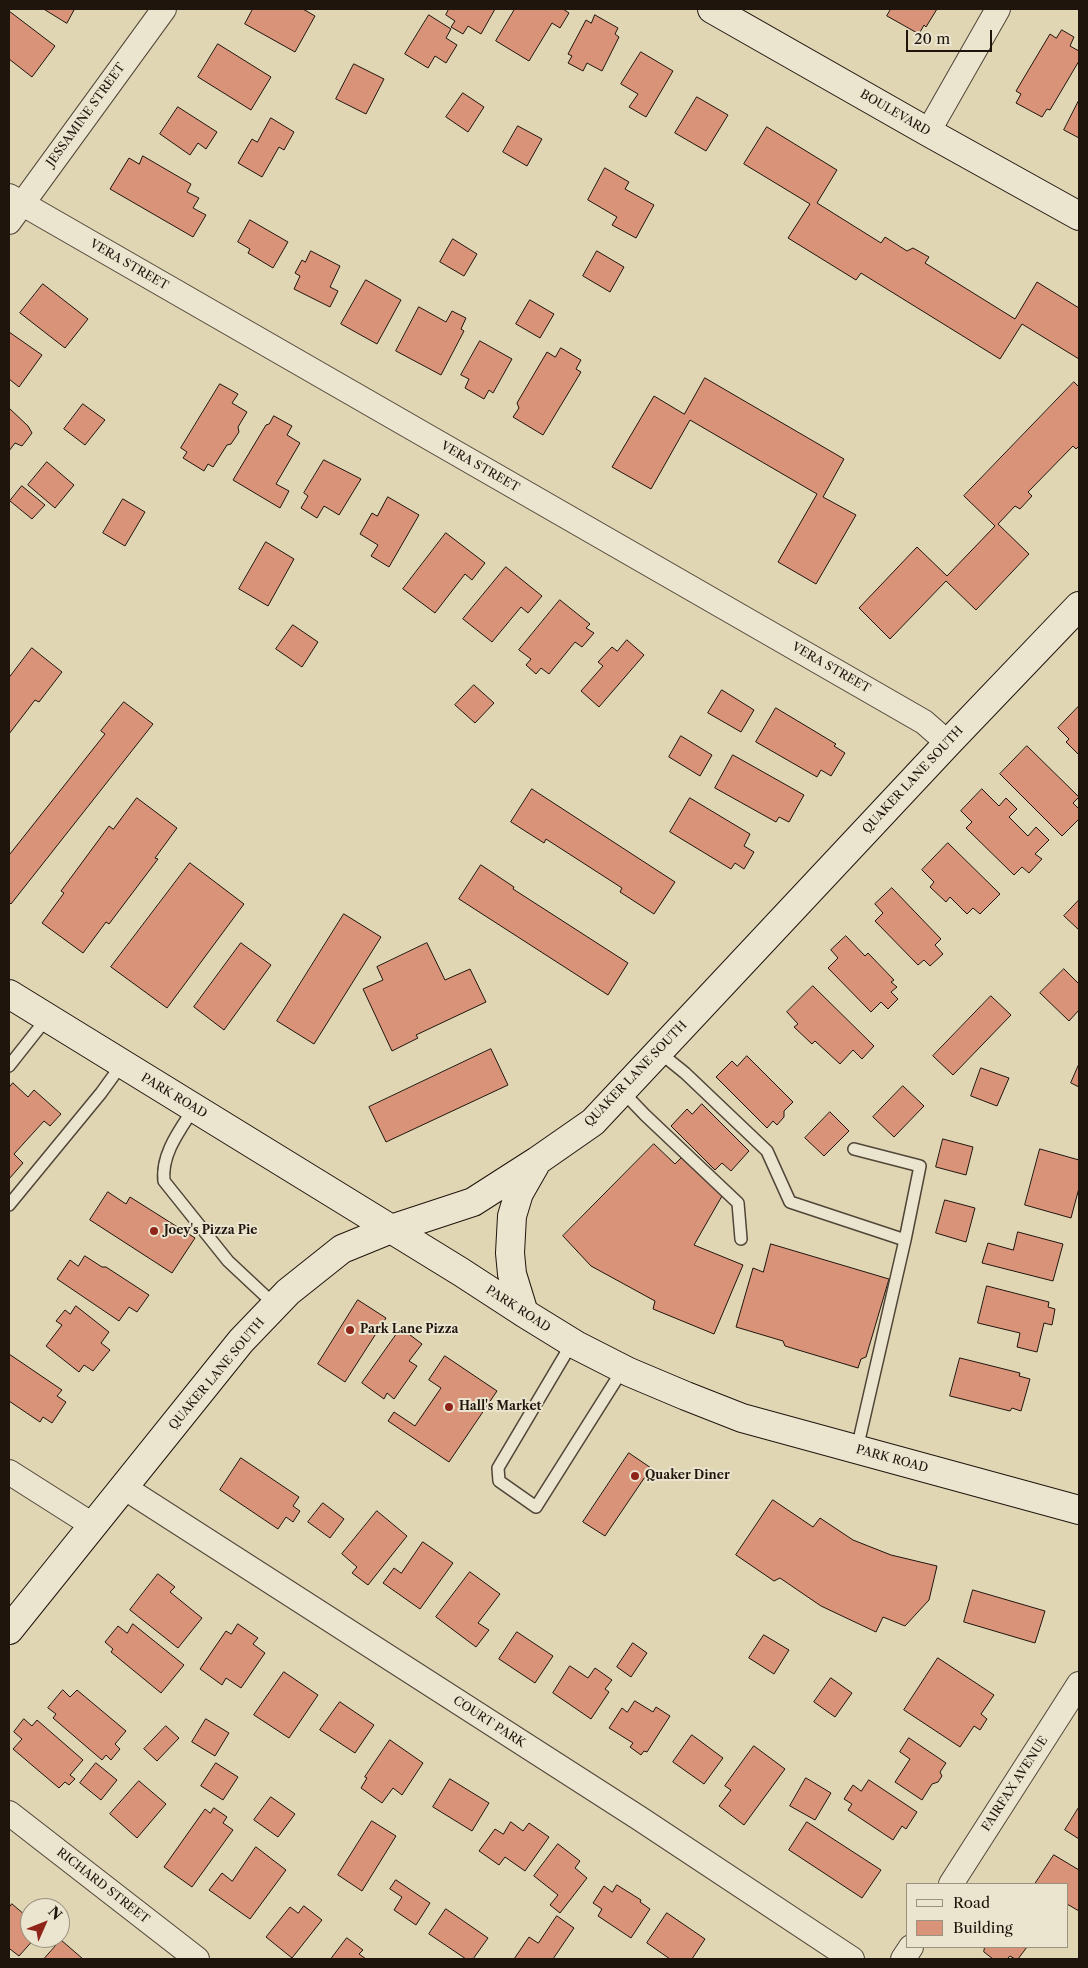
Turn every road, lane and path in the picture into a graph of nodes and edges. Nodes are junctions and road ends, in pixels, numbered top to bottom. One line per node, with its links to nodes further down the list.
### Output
1 (164, 9): 5 (street, JESSAMINE STREET)
2 (712, 9): 4 (main road, BOULEVARD)
3 (998, 9): 4 (street)
4 (928, 132): 6 (main road, BOULEVARD)
5 (13, 207): 8 (street, VERA STREET)
6 (1079, 216)
7 (1079, 606): 8 (main road, QUAKER LANE SOUTH)
8 (948, 743): 11 (main road, QUAKER LANE SOUTH)
9 (9, 994): 10 (main road, PARK ROAD)
10 (47, 1018): 12 (main road, PARK ROAD); 13 (lane)
11 (658, 1051): 14 (main road, QUAKER LANE SOUTH); 21 (lane)
12 (122, 1064): 15 (main road, PARK ROAD); 18 (lane)
13 (9, 1066)
14 (622, 1091): 17 (main road, QUAKER LANE SOUTH); 20 (lane)
15 (194, 1108): 19 (main road, PARK ROAD); 22 (lane)
16 (854, 1149): 21 (lane)
17 (537, 1161): 19 (main road, QUAKER LANE SOUTH); 23 (main road)
18 (9, 1205)
19 (391, 1230): 22 (main road, QUAKER LANE SOUTH); 23 (main road, PARK ROAD)
20 (741, 1238)
21 (905, 1240): 26 (lane)
22 (275, 1305): 28 (main road, QUAKER LANE SOUTH)
23 (524, 1313): 24 (main road, PARK ROAD)
24 (572, 1342): 25 (main road, PARK ROAD); 25 (lane)
25 (623, 1369): 26 (main road, PARK ROAD)
26 (857, 1449): 29 (main road, PARK ROAD)
27 (9, 1472): 30 (street)
28 (125, 1488): 30 (main road, QUAKER LANE SOUTH); 37 (street, COURT PARK)
29 (1079, 1510)
30 (94, 1526): 31 (main road, QUAKER LANE SOUTH)
31 (9, 1630)
32 (1079, 1684): 34 (street, FAIRFAX AVENUE)
33 (9, 1813): 36 (street, RICHARD STREET)
34 (952, 1883)
35 (910, 1948): 38 (street)
36 (197, 1959)
37 (852, 1959)
38 (903, 1959)

